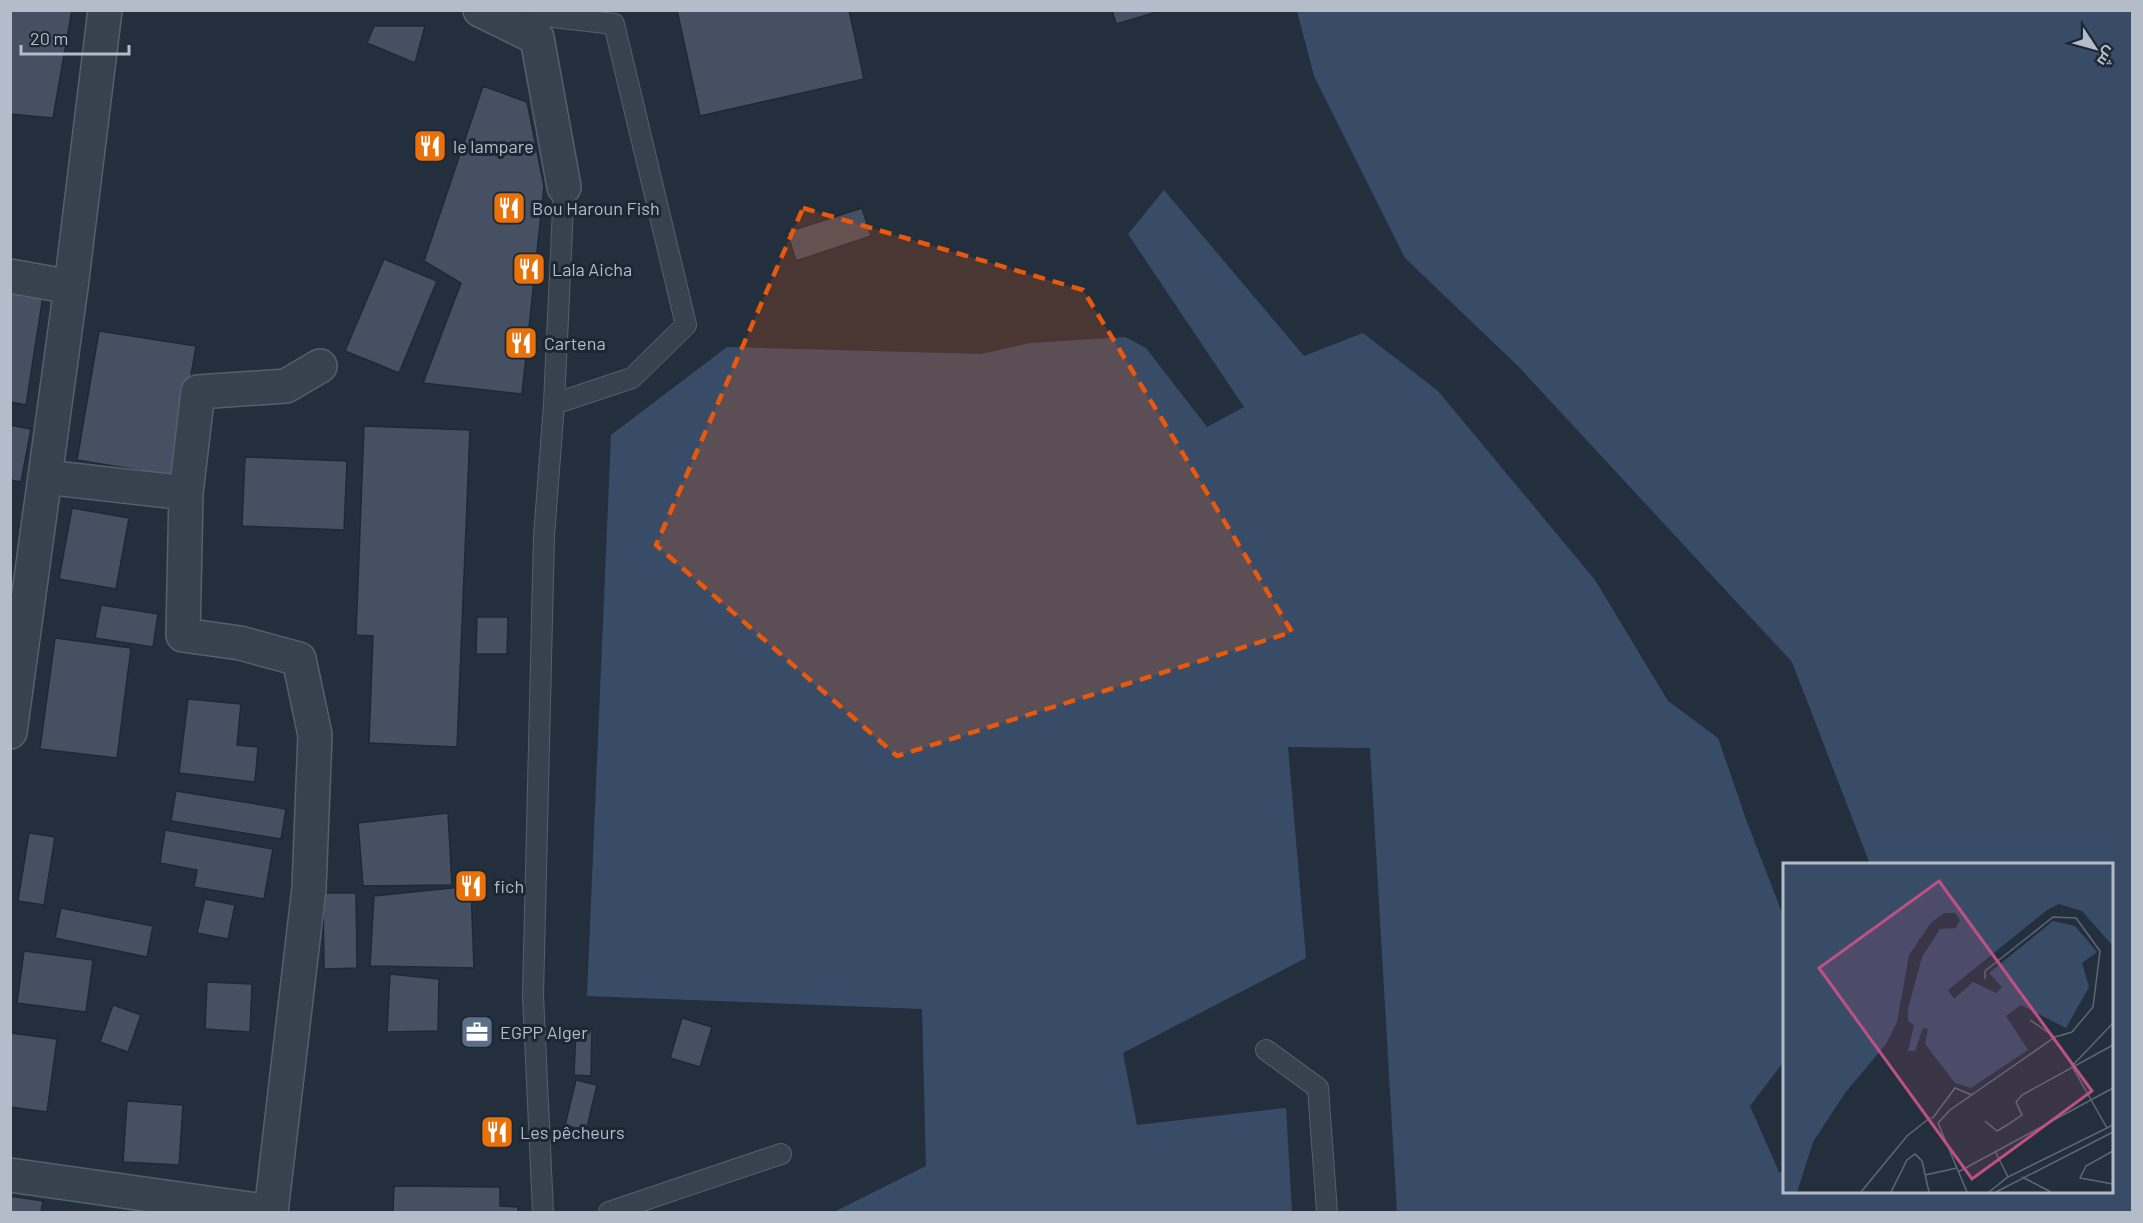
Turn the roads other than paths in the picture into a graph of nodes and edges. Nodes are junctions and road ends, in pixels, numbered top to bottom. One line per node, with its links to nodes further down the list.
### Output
1 (105, 10): 7 (street)
2 (480, 10): 5 (street)
3 (492, 10): 4 (lane)
4 (615, 17): 9 (lane)
5 (564, 187): 9 (lane)
6 (10, 276): 7 (street)
7 (71, 287): 10 (street)
8 (321, 366): 11 (street)
9 (554, 404): 17 (lane)
10 (45, 477): 11 (street); 12 (street)
11 (186, 493): 16 (street)
12 (10, 732)
13 (1266, 1050): 19 (lane)
14 (781, 1154): 18 (lane)
15 (10, 1175): 16 (street)
16 (271, 1212)
17 (543, 1212)
18 (609, 1212)
19 (1327, 1212)

